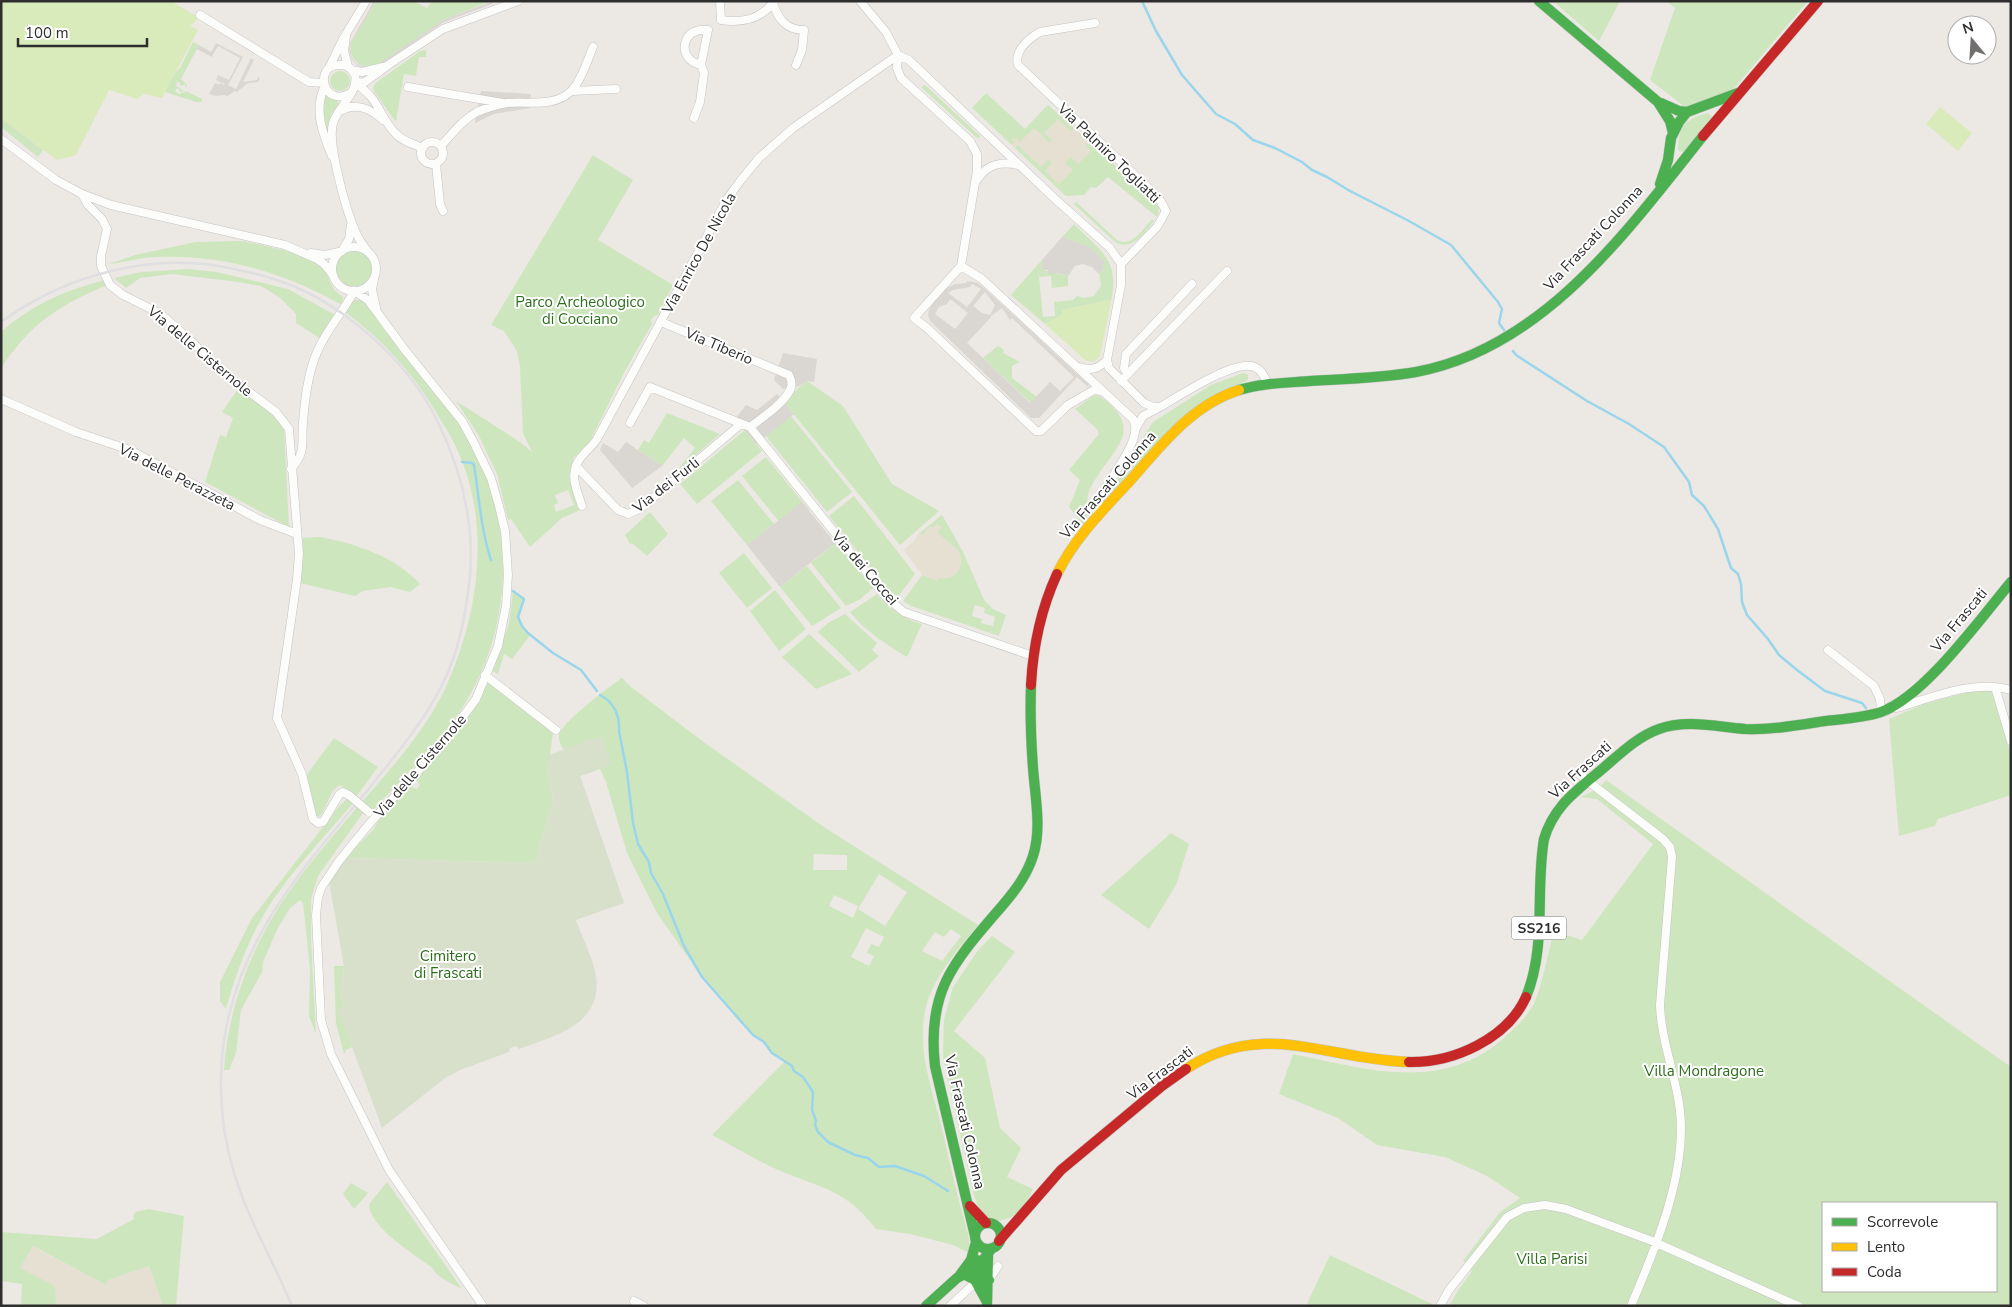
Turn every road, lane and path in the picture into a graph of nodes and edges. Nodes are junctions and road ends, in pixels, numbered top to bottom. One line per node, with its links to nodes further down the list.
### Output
1 (366, 1): 11 (street)
2 (518, 1): 15 (street)
3 (720, 1): 9 (street)
4 (860, 1): 14 (street)
5 (1539, 1): 27 (street)
6 (1818, 1): 24 (street, Via Frascati Colonna)
7 (773, 2): 9 (street); 17 (street)
8 (200, 15): 21 (street)
9 (721, 20): 12 (street)
10 (1095, 23): 52 (street, Via Palmiro Togliatti)
11 (350, 28): 18 (street); 19 (street)
12 (708, 30): 16 (street); 16 (street)
13 (592, 47): 25 (street)
14 (898, 55): 42 (street); 44 (street); 60 (street, Via Enrico De Nicola)
15 (391, 63): 19 (street); 20 (street)
16 (701, 65): 32 (street)
17 (796, 65)
18 (330, 68): 19 (street); 21 (street)
19 (350, 68): 20 (street)
20 (356, 83): 26 (street); 34 (street)
21 (324, 85): 26 (street); 43 (street)
22 (408, 87): 28 (street)
23 (616, 89): 25 (street)
24 (1743, 89): 29 (street, Via Frascati Colonna); 33 (street, Via Frascati Colonna)
25 (572, 91): 28 (street)
26 (350, 93): 30 (street)
27 (1658, 102): 31 (street); 35 (street)
28 (507, 103): 37 (street)
29 (1708, 104): 31 (street, Via Frascati Colonna); 33 (street)
30 (338, 112): 34 (street); 43 (street)
31 (1687, 112): 35 (street, Via Frascati Colonna)
32 (694, 118)
33 (1715, 121): 40 (street, Via Frascati Colonna)
34 (390, 126): 38 (street)
35 (1673, 133): 39 (street, Via Frascati Colonna)
36 (1, 139): 46 (street, Via delle Cisternole)
37 (441, 146): 38 (street); 41 (street)
38 (423, 148): 41 (street)
39 (1670, 150): 40 (street); 45 (street, Via Frascati Colonna)
40 (1686, 157): 45 (street, Via Frascati Colonna)
41 (436, 164): 47 (street)
42 (1020, 165): 44 (street); 52 (street)
43 (338, 173): 48 (street)
44 (974, 184): 53 (street)
45 (1659, 190): 65 (street, Via Frascati Colonna)
46 (82, 194): 50 (street, Via delle Cisternole); 74 (street, Via delle Cisternole)
47 (443, 211)
48 (351, 218): 49 (street); 51 (street)
49 (342, 251): 50 (street, Via delle Cisternole); 51 (street); 55 (street)
50 (304, 252): 55 (street, Via delle Cisternole)
51 (370, 254): 56 (street)
52 (1121, 264): 61 (street)
53 (961, 266): 62 (street); 66 (street)
54 (1227, 271): 63 (street)
55 (333, 275): 58 (street)
56 (375, 275): 58 (street); 59 (street, Via delle Cisternole)
57 (1192, 284): 63 (street)
58 (354, 291): 59 (street, Via delle Cisternole); 74 (street)
59 (378, 313): 83 (street, Via delle Cisternole)
60 (661, 322): 71 (street, Via Tiberio); 73 (street, Via Enrico De Nicola)
61 (1108, 364): 62 (street); 64 (street)
62 (1077, 366): 66 (street)
63 (1128, 374): 64 (street)
64 (1121, 381): 68 (street)
65 (1268, 385): 68 (street); 78 (street, Via Frascati Colonna)
66 (1104, 392): 72 (street)
67 (1, 399): 79 (street, Via delle Perazzeta)
68 (1160, 407): 72 (street)
69 (630, 424): 70 (street)
70 (737, 425): 71 (street); 75 (street, Via dei Furli)
71 (750, 427): 82 (street, Via dei Coccei)
72 (1136, 428): 78 (street)
73 (576, 466): 75 (street, Via dei Furli); 76 (street)
74 (291, 469): 79 (street, Via delle Cisternole)
75 (649, 501): 77 (street)
76 (582, 506)
77 (654, 508)
78 (1097, 517): 82 (street, Via Frascati Colonna)
79 (297, 534): 90 (street, Via delle Cisternole, bridge)
80 (2011, 582): 86 (street, Via Frascati / SS216)
81 (1828, 650): 86 (street)
82 (1033, 656): 91 (street, Via Frascati Colonna)
83 (485, 675): 87 (street); 90 (street, Via delle Cisternole)
84 (1994, 687): 85 (street); 86 (street); 88 (street)
85 (2011, 690)
86 (1881, 712): 89 (street, Via Frascati / SS216)
87 (556, 730)
88 (2011, 741)
89 (1584, 778): 92 (street, Via Frascati / SS216); 95 (street)
90 (375, 817): 103 (street, Via delle Cisternole)
91 (968, 1203): 93 (street, Via Frascati Colonna); 94 (street, Via Frascati Colonna)
92 (1022, 1216): 93 (street); 96 (street, Via Frascati / SS216)
93 (990, 1224): 94 (street); 96 (street)
94 (975, 1242): 96 (street); 98 (street, Via Frascati Colonna); 99 (street)
95 (1658, 1244): 107 (street); 108 (street); 109 (street)
96 (993, 1248): 98 (street, Via Frascati); 100 (street)
97 (998, 1266): 100 (street)
98 (978, 1267): 99 (street); 100 (street, Via Frascati Colonna)
99 (961, 1276): 100 (street); 105 (street)
100 (982, 1280): 102 (street); 106 (street)
101 (634, 1301): 104 (street)
102 (987, 1303)
103 (483, 1306)
104 (644, 1306)
105 (926, 1306)
106 (950, 1306)
107 (1440, 1306)
108 (1631, 1306)
109 (1798, 1306)

